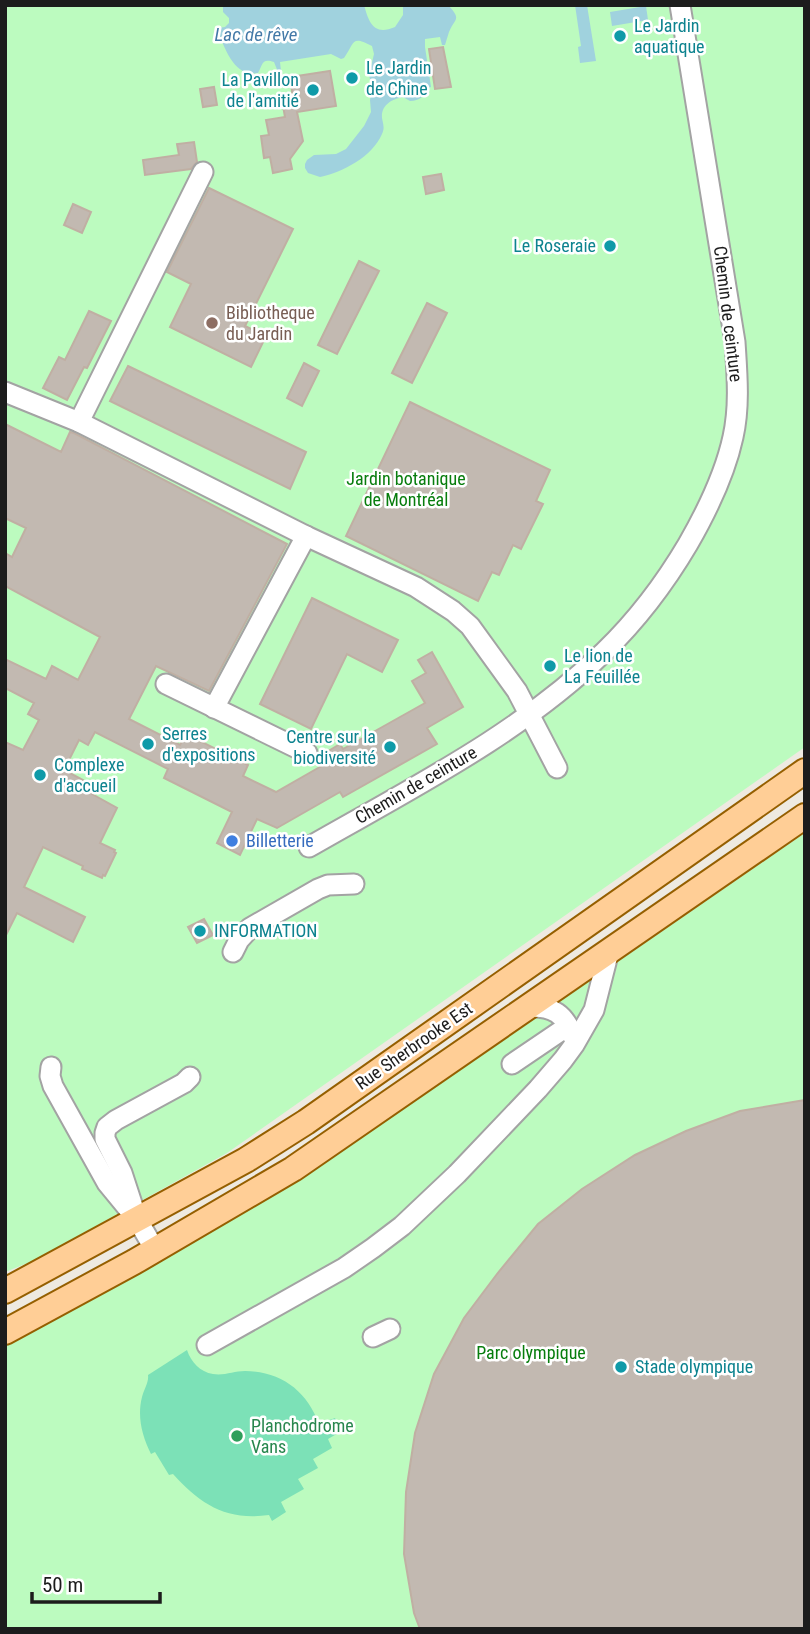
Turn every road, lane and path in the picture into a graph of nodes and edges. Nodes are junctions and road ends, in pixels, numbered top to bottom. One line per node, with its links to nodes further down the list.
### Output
1 (680, 5): 8 (lane, Chemin de ceinture)
2 (203, 172): 4 (lane)
3 (5, 392): 4 (lane)
4 (79, 422): 5 (lane)
5 (306, 536): 7 (lane); 8 (lane)
6 (166, 684): 7 (lane)
7 (214, 708): 9 (lane)
8 (529, 714): 10 (lane); 13 (lane, Chemin de ceinture)
9 (307, 753)
10 (557, 768)
11 (796, 777): 22 (main road, Rue Sherbrooke Est)
12 (805, 816): 15 (main road, Rue Sherbrooke Est)
13 (309, 847)
14 (354, 884): 16 (lane)
15 (609, 951): 17 (main road, Rue Sherbrooke Est); 18 (lane)
16 (233, 952)
17 (529, 1007): 18 (lane); 23 (main road, Rue Sherbrooke Est)
18 (571, 1035): 19 (lane); 26 (lane)
19 (512, 1065)
20 (51, 1067): 22 (lane)
21 (190, 1077): 22 (lane)
22 (137, 1219): 23 (lane); 24 (main road, Rue Sherbrooke Est)
23 (155, 1250): 25 (main road, Rue Sherbrooke Est)
24 (5, 1291)
25 (5, 1332)
26 (207, 1345)

